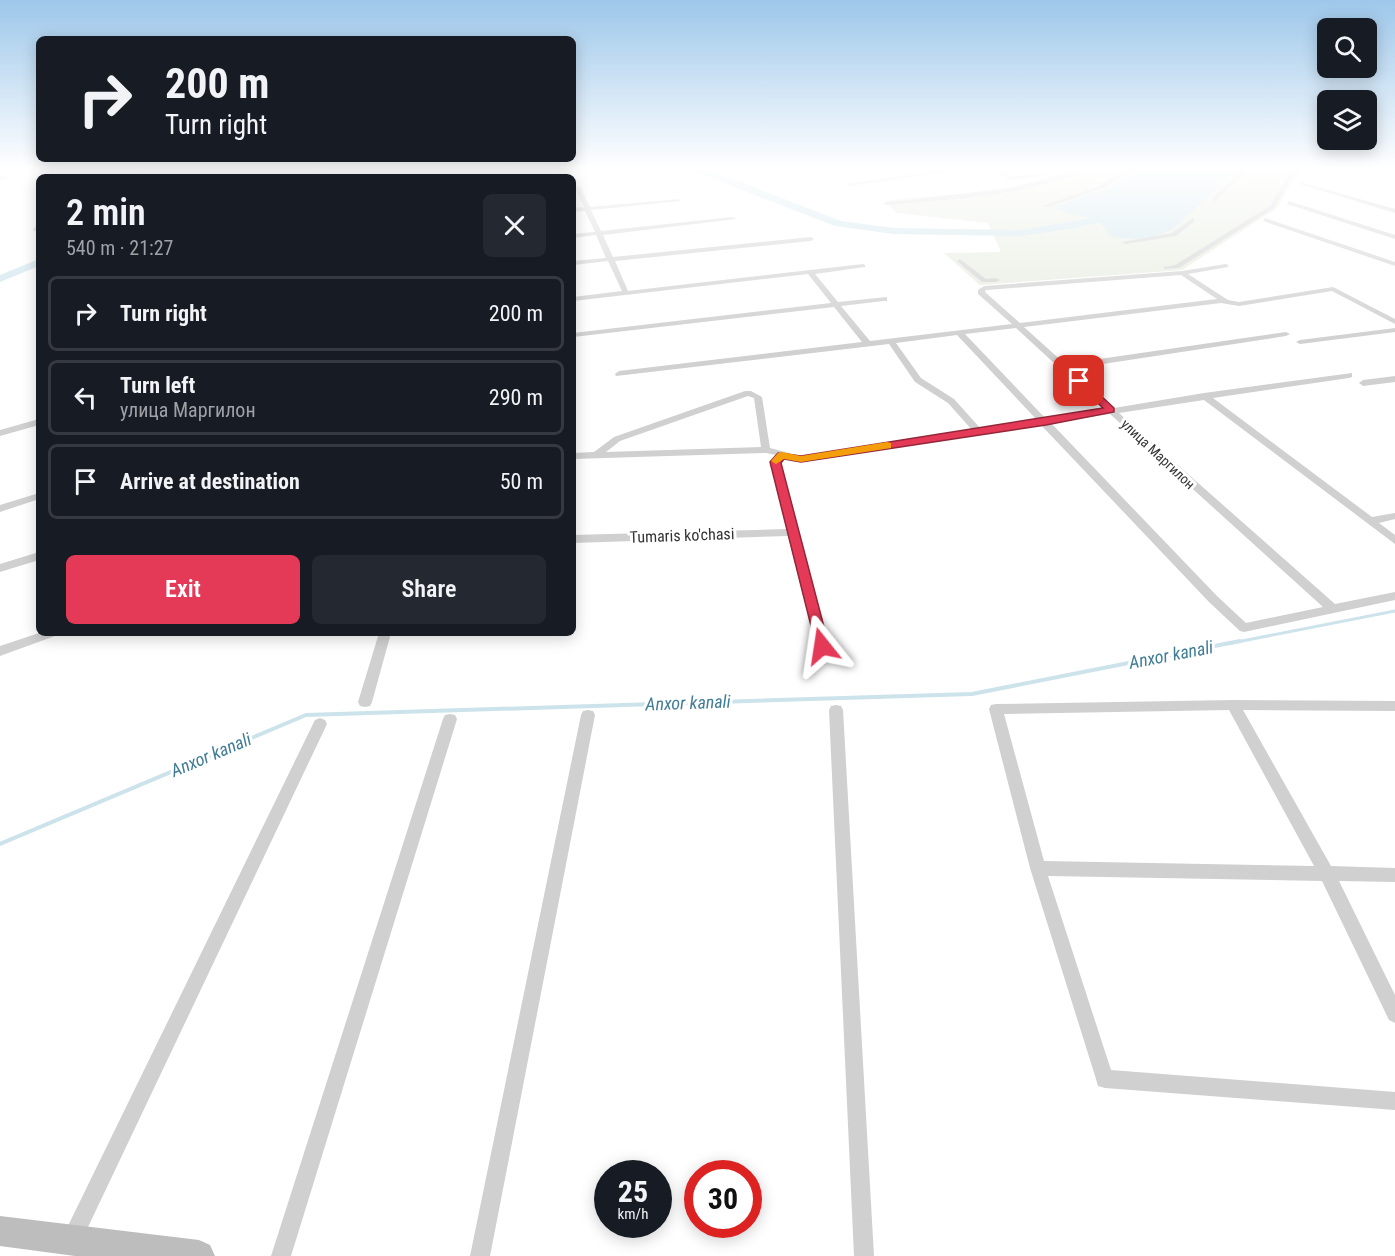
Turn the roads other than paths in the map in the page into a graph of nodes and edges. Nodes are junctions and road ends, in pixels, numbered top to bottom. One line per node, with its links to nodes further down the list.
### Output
1 (595, 226): 7 (street)
2 (669, 226): 7 (street)
3 (1186, 226): 11 (street)
4 (1243, 226): 13 (street)
5 (1282, 226): 15 (street)
6 (1360, 226): 9 (street)
7 (598, 233): 8 (street); 12 (street)
8 (576, 236)
9 (1395, 237)
10 (811, 239): 12 (street)
11 (1125, 242)
12 (610, 259): 14 (street); 20 (street)
13 (960, 261)
14 (576, 263)
15 (1395, 264)
16 (863, 266): 18 (street)
17 (1226, 266): 19 (street, улица Маргилон)
18 (810, 272): 20 (street); 24 (street)
19 (1182, 273): 23 (street); 26 (street, улица Маргилон)
20 (626, 293): 21 (street)
21 (576, 299)
22 (884, 299): 24 (street)
23 (1226, 302): 25 (street); 26 (street)
24 (836, 305): 30 (street); 33 (street)
25 (1395, 322)
26 (1018, 326): 28 (street); 34 (street, улица Маргилон)
27 (1395, 330): 32 (street)
28 (958, 332): 31 (street); 41 (street)
29 (1286, 334): 34 (street)
30 (576, 335)
31 (890, 340): 33 (street); 43 (street)
32 (1300, 342)
33 (867, 343): 35 (street)
34 (1064, 367): 40 (street, улица Маргилон)
35 (620, 374)
36 (1349, 375): 39 (street)
37 (1395, 379): 38 (street)
38 (1363, 383)
39 (1204, 396): 40 (street); 52 (street)
40 (1110, 410): 41 (street); 59 (street, улица Маргилон)
41 (1046, 422): 43 (street); 59 (street)
42 (36, 423): 44 (street)
43 (978, 431): 47 (street)
44 (0, 433)
45 (766, 450): 46 (street); 46 (street); 47 (street)
46 (596, 455): 48 (street)
47 (782, 455): 53 (street)
48 (576, 456)
49 (36, 497): 50 (street)
50 (0, 509)
51 (1395, 516): 52 (street)
52 (1370, 521): 55 (street)
53 (792, 532): 54 (street, Tumaris ko'chasi); 62 (street)
54 (576, 539)
55 (1395, 540)
56 (36, 557): 57 (street)
57 (0, 568)
58 (1395, 596): 59 (street)
59 (1334, 610)
60 (42, 636): 63 (street)
61 (384, 636): 64 (street)
62 (822, 646)
63 (0, 651)
64 (365, 702)
65 (1233, 705): 66 (street); 71 (street); 72 (street)
66 (1395, 706)
67 (836, 710): 82 (street)
68 (588, 715): 81 (street)
69 (450, 719): 80 (street)
70 (320, 724): 77 (street)
71 (1038, 868): 72 (street); 75 (street)
72 (1327, 874): 73 (street); 74 (street)
73 (1395, 875)
74 (1395, 1014)
75 (1395, 1101)
76 (0, 1231): 77 (street)
77 (71, 1240): 78 (street)
78 (162, 1254): 79 (street)
79 (199, 1256)
80 (281, 1256)
81 (480, 1256)
82 (864, 1256)

